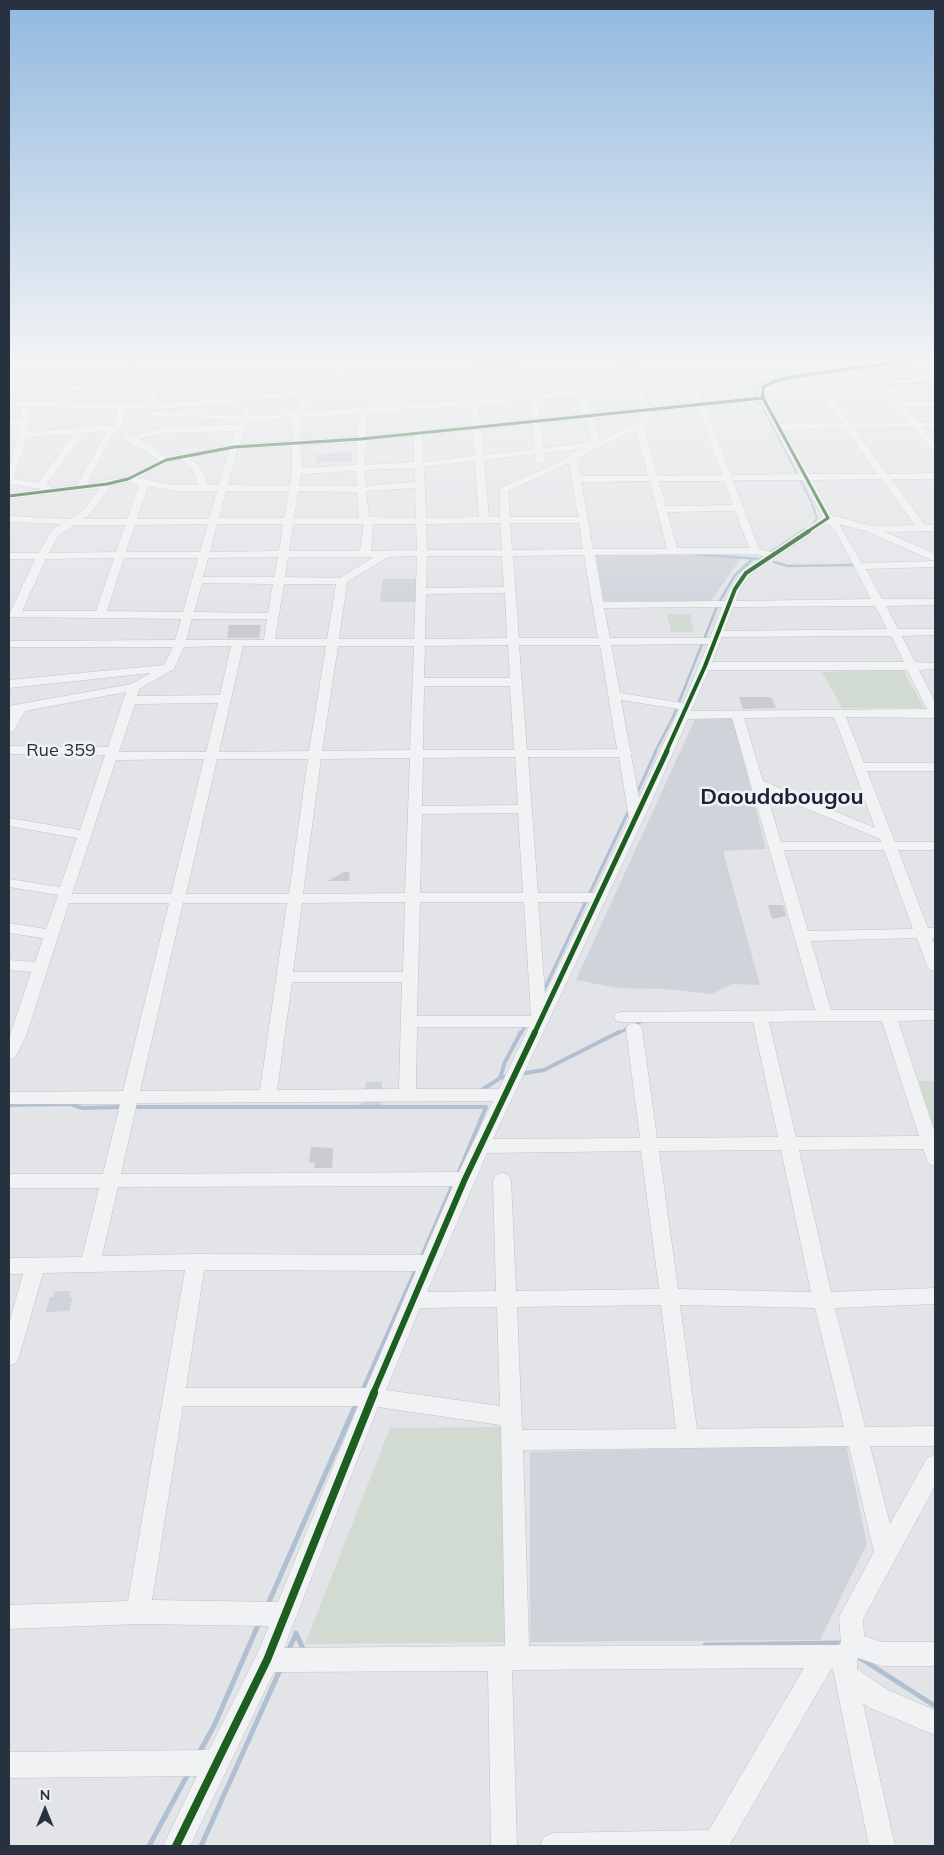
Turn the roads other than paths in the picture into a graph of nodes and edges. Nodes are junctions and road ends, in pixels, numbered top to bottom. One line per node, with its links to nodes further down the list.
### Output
1 (20, 447): 34 (street)
2 (62, 447): 38 (street)
3 (105, 447): 39 (street)
4 (143, 447): 22 (street)
5 (234, 447): 6 (street); 19 (street); 41 (street)
6 (241, 447)
7 (296, 447): 25 (street)
8 (361, 447): 24 (street)
9 (419, 447): 23 (street)
10 (479, 447): 21 (street)
11 (539, 447): 18 (street)
12 (576, 447): 18 (street)
13 (592, 447): 20 (street)
14 (645, 447): 31 (street)
15 (716, 447): 32 (street)
16 (791, 447): 33 (street)
17 (863, 447): 28 (street)
18 (540, 451): 21 (street); 26 (street)
19 (183, 456): 22 (street); 40 (street)
20 (572, 456): 26 (street); 30 (street)
21 (480, 458): 23 (street); 53 (street)
22 (166, 460): 29 (street)
23 (418, 465): 24 (street); 37 (street)
24 (360, 469): 25 (street); 43 (street)
25 (297, 471): 42 (street)
26 (542, 473): 54 (street)
27 (935, 476): 28 (street)
28 (885, 477): 33 (street); 60 (street)
29 (128, 479): 35 (street); 36 (street)
30 (577, 479): 31 (street); 55 (street)
31 (654, 479): 32 (street); 48 (street)
32 (728, 479): 33 (street); 47 (street)
33 (808, 479): 49 (street)
34 (9, 480): 38 (street)
35 (144, 482): 40 (street); 59 (street)
36 (107, 484): 39 (street); 58 (street)
37 (419, 485): 43 (street); 52 (street)
38 (41, 486): 44 (street)
39 (81, 487): 44 (street)
40 (204, 488): 41 (street)
41 (223, 488): 42 (street); 56 (street)
42 (295, 488): 43 (street); 57 (street)
43 (361, 489): 51 (street)
44 (57, 490): 45 (street)
45 (33, 494): 46 (street); 50 (street)
46 (9, 496)
47 (738, 508): 48 (street); 63 (street)
48 (661, 510): 65 (street)
49 (828, 518): 62 (street); 72 (street); 78 (street)
50 (10, 519): 58 (street)
51 (367, 520): 52 (street); 57 (street); 69 (street)
52 (421, 520): 53 (street); 66 (street)
53 (484, 520): 54 (street)
54 (505, 520): 55 (street); 67 (street)
55 (584, 520): 64 (street)
56 (214, 521): 57 (street); 59 (street); 71 (street)
57 (289, 521): 68 (street)
58 (73, 522): 59 (street); 74 (street)
59 (130, 522): 75 (street)
60 (922, 528): 61 (street); 62 (street)
61 (935, 528)
62 (870, 529): 76 (street)
63 (755, 551): 65 (street); 72 (street)
64 (590, 552): 65 (street); 67 (street); 87 (street)
65 (673, 552)
66 (422, 553): 67 (street); 70 (street); 83 (street)
67 (507, 553): 82 (street)
68 (283, 554): 69 (street); 71 (street); 80 (street)
69 (365, 554): 70 (street)
70 (387, 554): 81 (street)
71 (204, 555): 75 (street); 79 (street)
72 (772, 555): 85 (street)
73 (9, 556): 74 (street)
74 (42, 556): 75 (street); 88 (street)
75 (121, 556): 89 (street)
76 (935, 558)
77 (935, 564): 78 (street)
78 (859, 566): 86 (street)
79 (197, 580): 80 (street); 90 (street)
80 (278, 581): 81 (street); 91 (street)
81 (342, 581): 101 (street)
82 (510, 590): 83 (street); 96 (street)
83 (421, 591): 95 (street)
84 (935, 602): 86 (street)
85 (728, 603): 86 (street); 87 (street); 94 (street)
86 (879, 603): 93 (street)
87 (599, 605): 97 (street)
88 (12, 614): 89 (street)
89 (101, 614): 90 (street)
90 (187, 615): 91 (street); 98 (street)
91 (273, 616): 100 (street)
92 (935, 632): 93 (street)
93 (895, 633): 94 (street); 104 (street)
94 (716, 637): 97 (street); 103 (street)
95 (420, 642): 96 (street); 101 (street); 107 (street)
96 (513, 642): 97 (street); 108 (street)
97 (606, 642): 111 (street)
98 (179, 643): 99 (street); 102 (street); 106 (street)
99 (238, 643): 100 (street); 112 (street)
100 (269, 643): 101 (street)
101 (331, 643): 124 (street)
102 (9, 645)
103 (704, 666): 104 (street); 114 (street)
104 (911, 666): 105 (street); 116 (street)
105 (935, 666)
106 (170, 667): 109 (street); 110 (street)
107 (418, 682): 108 (street); 122 (street)
108 (516, 682): 123 (street)
109 (9, 684)
110 (132, 693): 112 (street); 113 (street); 121 (street)
111 (616, 696): 114 (street); 120 (street)
112 (225, 700): 125 (street)
113 (14, 709): 118 (street)
114 (685, 711): 117 (street); 131 (street)
115 (838, 714): 116 (street); 117 (street); 126 (street)
116 (935, 714)
117 (737, 715): 128 (street)
118 (9, 729)
119 (9, 750): 121 (street, Rue 359)
120 (626, 753): 123 (street, Rue 359); 131 (street)
121 (112, 754): 125 (street, Rue 359); 133 (street)
122 (416, 754): 123 (street, Rue 359); 124 (street, Rue 359); 130 (street)
123 (521, 754): 129 (street)
124 (315, 755): 125 (street, Rue 359); 142 (street)
125 (211, 756): 141 (street)
126 (859, 767): 127 (street); 134 (street)
127 (935, 767)
128 (757, 783): 134 (street); 135 (street)
129 (524, 809): 130 (street); 140 (street)
130 (415, 810): 143 (street)
131 (636, 820): 139 (street)
132 (9, 822): 133 (street)
133 (85, 835): 138 (street)
134 (887, 841): 135 (street); 136 (street); 145 (street)
135 (775, 846): 147 (street)
136 (935, 846)
137 (9, 883): 138 (street)
138 (64, 896): 141 (street); 146 (street)
139 (599, 897): 140 (street); 157 (street)
140 (530, 898): 143 (street); 157 (street)
141 (177, 899): 142 (street); 165 (street)
142 (296, 899): 143 (street); 151 (street)
143 (413, 899): 152 (street)
144 (9, 928): 146 (street)
145 (929, 933): 147 (street); 149 (street)
146 (51, 935): 150 (street)
147 (802, 936): 156 (street)
148 (9, 965): 150 (street)
149 (935, 966)
150 (40, 968): 159 (street)
151 (286, 977): 152 (street); 162 (street)
152 (410, 977): 158 (street)
153 (888, 1015): 154 (street); 156 (street); 169 (street)
154 (935, 1015)
155 (760, 1016): 156 (street); 166 (street); 167 (street)
156 (825, 1016)
157 (539, 1021): 158 (street); 161 (street)
158 (409, 1022): 163 (street)
159 (13, 1036): 160 (street)
160 (9, 1054)
161 (505, 1095): 163 (street); 168 (street)
162 (268, 1097): 163 (street); 165 (street)
163 (407, 1097)
164 (9, 1098): 165 (street)
165 (130, 1098): 171 (street)
166 (789, 1144): 167 (street); 169 (street); 183 (street)
167 (649, 1145): 168 (street); 180 (street)
168 (482, 1146): 170 (street)
169 (933, 1148)
170 (465, 1179): 171 (street); 175 (street)
171 (110, 1180): 173 (street); 176 (street)
172 (502, 1180): 181 (street)
173 (9, 1181)
174 (196, 1262): 175 (street); 176 (street); 185 (street)
175 (430, 1263): 182 (street)
176 (90, 1265): 178 (street)
177 (9, 1266): 178 (street)
178 (35, 1266): 184 (street)
179 (935, 1296): 183 (street)
180 (668, 1298): 181 (street); 183 (street); 190 (street)
181 (507, 1299): 182 (street); 187 (street)
182 (414, 1300): 186 (street)
183 (823, 1300): 188 (street)
184 (9, 1356)
185 (174, 1397): 186 (street); 194 (street)
186 (372, 1397): 187 (street); 195 (street)
187 (511, 1417): 191 (street)
188 (858, 1436): 189 (street); 190 (street); 193 (street)
189 (935, 1436)
190 (688, 1438): 191 (street)
191 (512, 1440): 199 (street)
192 (935, 1465): 193 (street)
193 (886, 1553): 198 (street)
194 (138, 1612): 195 (street); 196 (street)
195 (286, 1614): 200 (street)
196 (9, 1617)
197 (935, 1654): 198 (street)
198 (842, 1658): 199 (street); 201 (street); 204 (street); 208 (street)
199 (508, 1659): 200 (street); 206 (street)
200 (267, 1660): 202 (street)
201 (935, 1722)
202 (216, 1763): 203 (street); 205 (street)
203 (9, 1765)
204 (715, 1845): 207 (street)
205 (176, 1846)
206 (504, 1846)
207 (554, 1846)
208 (882, 1846)

